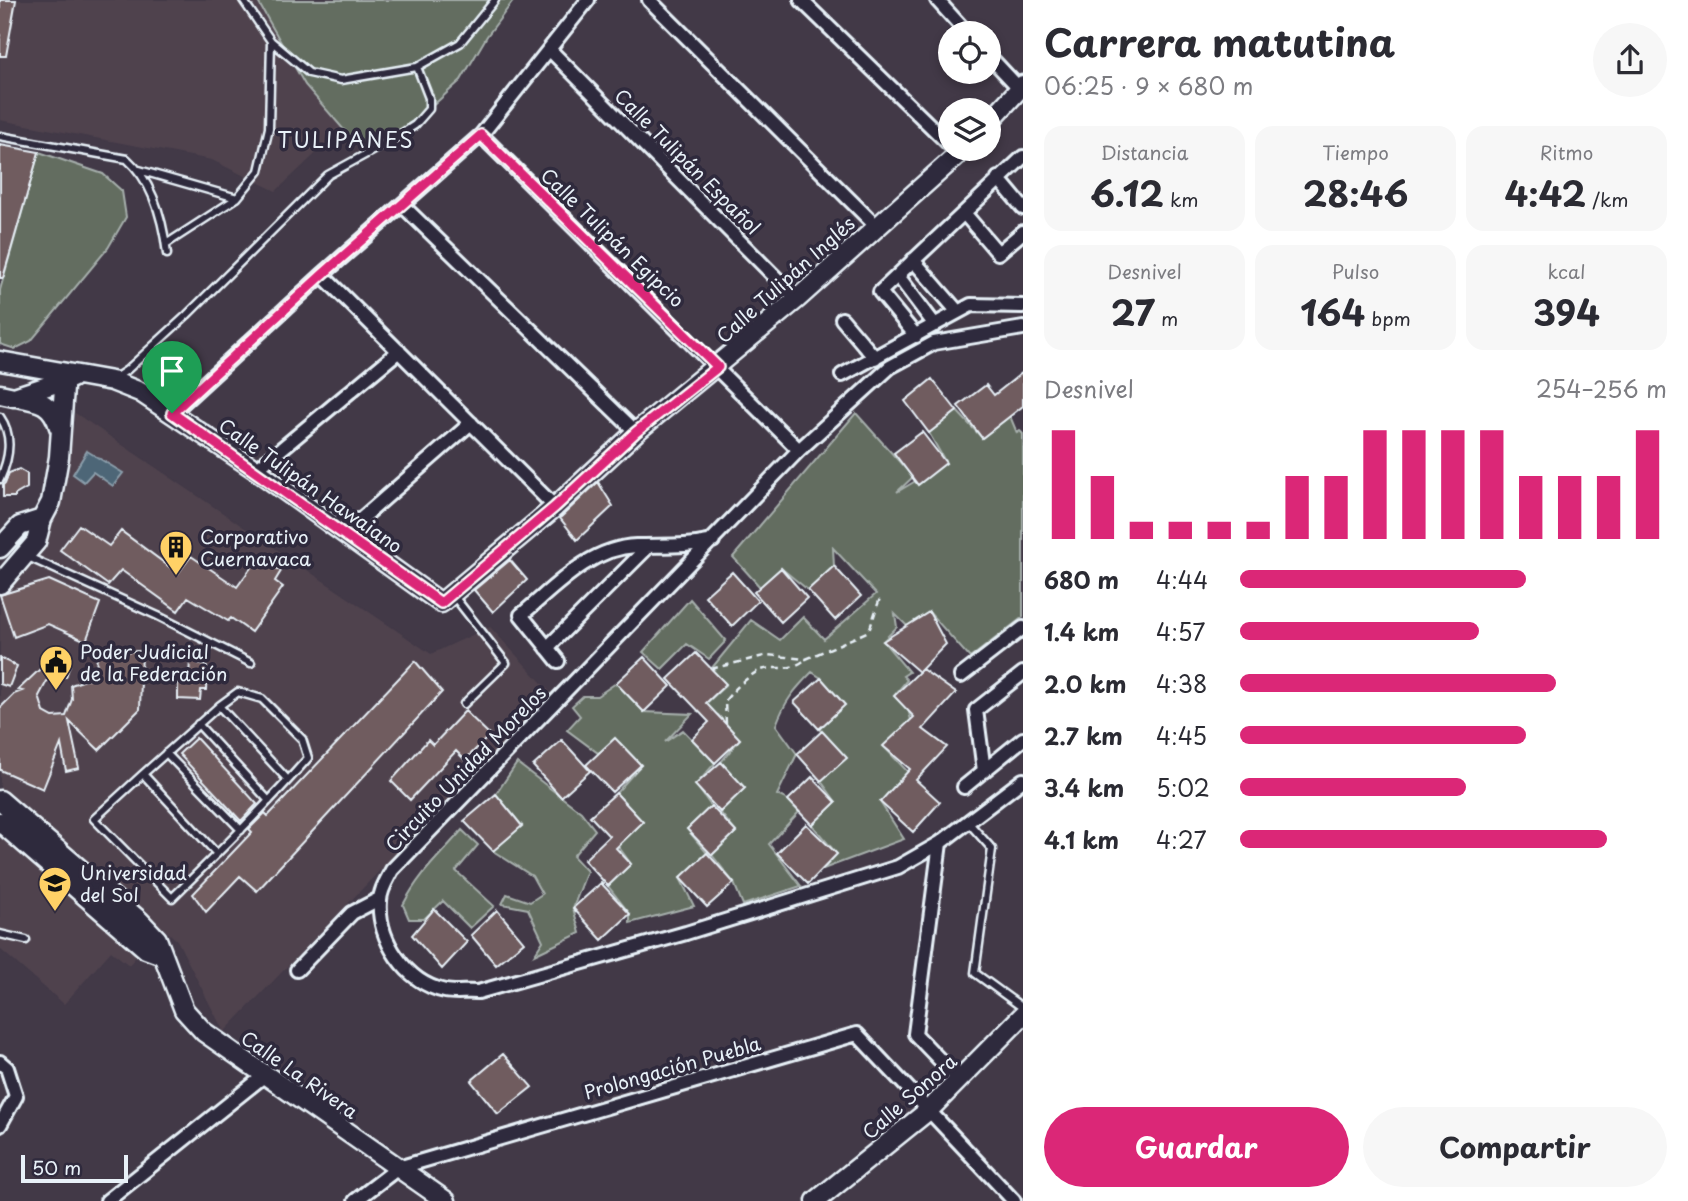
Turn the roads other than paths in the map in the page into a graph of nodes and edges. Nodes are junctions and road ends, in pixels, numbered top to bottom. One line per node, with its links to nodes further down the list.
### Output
1 (243, 0): 8 (lane)
2 (495, 0): 10 (lane)
3 (588, 0): 9 (street)
4 (649, 0): 25 (street)
5 (801, 0): 14 (street)
6 (936, 0): 7 (street)
7 (956, 21)
8 (271, 41): 10 (lane); 21 (lane)
9 (550, 50): 16 (street); 32 (street, Calle Tulipán Español)
10 (416, 68): 45 (lane)
11 (1001, 68): 12 (street)
12 (1021, 87): 13 (street)
13 (1001, 109)
14 (938, 131)
15 (0, 135): 19 (lane)
16 (481, 135): 22 (street); 42 (street, Calle Tulipán Egipcio)
17 (944, 161): 25 (street, Calle Tulipán Inglés)
18 (1021, 162): 20 (street)
19 (139, 170): 21 (lane); 27 (lane)
20 (998, 178): 23 (street); 24 (street)
21 (237, 198): 27 (lane)
22 (403, 206): 30 (street); 51 (street)
23 (1023, 208)
24 (964, 213): 26 (street); 29 (street)
25 (876, 226): 32 (street, Calle Tulipán Inglés)
26 (1023, 232)
27 (166, 244): 28 (lane)
28 (167, 254)
29 (914, 260): 31 (street); 34 (street)
30 (322, 275): 39 (street); 47 (street)
31 (898, 276): 36 (street); 38 (street)
32 (797, 299): 42 (street, Calle Tulipán Inglés)
33 (1023, 306): 34 (street)
34 (958, 312): 36 (street)
35 (842, 319): 40 (street)
36 (935, 325): 38 (street)
37 (1023, 328): 52 (street, Circuito Unidad Morelos)
38 (916, 336): 40 (street)
39 (399, 351): 49 (street); 53 (street)
40 (875, 358): 43 (street)
41 (5, 362): 44 (street, Calle Tulipán Hawaiano); 46 (street)
42 (718, 367): 51 (street, Calle Tulipán Inglés); 52 (street)
43 (842, 375)
44 (69, 377): 45 (street, Calle Tulipán Hawaiano); 46 (street, Calle Tulipán Hawaiano); 50 (street)
45 (112, 381): 47 (street, Calle Tulipán Hawaiano)
46 (5, 395): 50 (street)
47 (172, 413): 53 (street, Calle Tulipán Hawaiano)
48 (0, 418): 54 (lane)
49 (471, 423): 55 (street); 57 (street)
50 (60, 430): 56 (street)
51 (636, 432): 55 (street, Calle Tulipán Inglés)
52 (800, 450): 58 (street, Circuito Unidad Morelos)
53 (256, 470): 57 (street, Calle Tulipán Hawaiano)
54 (0, 479)
55 (555, 507): 63 (street, Calle Tulipán Inglés)
56 (42, 519): 60 (street); 61 (street)
57 (344, 534): 63 (street, Calle Tulipán Hawaiano)
58 (713, 541): 59 (street); 87 (street, Circuito Unidad Morelos)
59 (648, 547): 65 (street); 65 (street)
60 (0, 548)
61 (26, 556): 62 (street); 67 (lane)
62 (0, 584)
63 (446, 598): 70 (lane)
64 (1023, 628): 69 (street)
65 (547, 648): 66 (street)
66 (558, 662)
67 (251, 663)
68 (1023, 673): 75 (street)
69 (961, 676)
70 (464, 704)
71 (219, 706): 72 (lane); 77 (lane); 77 (lane)
72 (198, 724): 74 (lane); 81 (lane)
73 (1023, 739): 75 (street)
74 (166, 753): 76 (lane); 84 (lane)
75 (984, 771): 79 (street)
76 (143, 774): 86 (lane); 86 (lane)
77 (288, 780): 81 (lane)
78 (1023, 780): 83 (street)
79 (964, 787)
80 (0, 800): 88 (street, Calle La Rivera)
81 (269, 801): 84 (lane)
82 (0, 822): 88 (street, Calle La Rivera)
83 (968, 822): 85 (street); 92 (lane)
84 (241, 830): 86 (lane)
85 (940, 843): 87 (street); 96 (street)
86 (217, 854)
87 (379, 899): 91 (street)
88 (133, 927): 95 (street, Calle La Rivera)
89 (0, 934): 90 (lane)
90 (26, 940)
91 (297, 970)
92 (1023, 1008)
93 (1023, 1015): 96 (street, Calle Sonora)
94 (0, 1062): 98 (street)
95 (265, 1075): 99 (street, Calle La Rivera); 100 (street)
96 (960, 1081): 97 (street, Calle Sonora)
97 (929, 1110): 99 (street, Prolongación Puebla); 103 (street, Calle Sonora); 104 (street)
98 (0, 1125)
99 (398, 1168): 101 (street); 102 (street, Calle La Rivera)
100 (107, 1201)
101 (355, 1201)
102 (446, 1201)
103 (817, 1201)
104 (1014, 1201)

